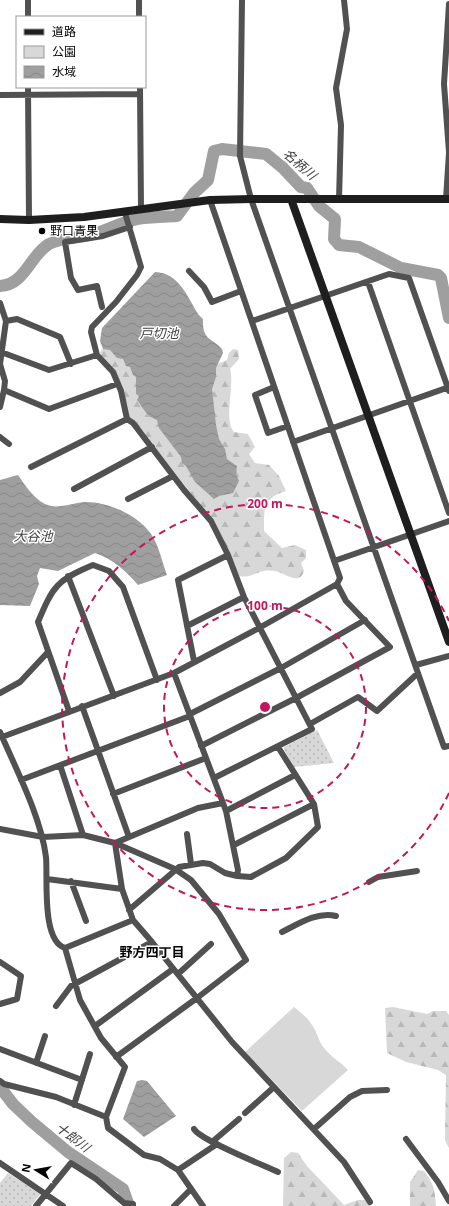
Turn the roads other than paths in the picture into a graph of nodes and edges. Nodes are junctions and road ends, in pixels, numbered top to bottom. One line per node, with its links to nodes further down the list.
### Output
1 (28, 0): 6 (street)
2 (139, 0): 7 (street)
3 (242, 0): 14 (street)
4 (344, 0): 18 (street)
5 (449, 4): 13 (street)
6 (28, 16)
7 (139, 16)
8 (28, 88): 12 (street)
9 (140, 88): 10 (street)
10 (140, 94): 12 (street); 19 (street)
11 (0, 95): 12 (street)
12 (28, 95): 22 (street)
13 (449, 153): 16 (street)
14 (250, 199): 15 (street); 17 (street); 30 (street)
15 (291, 199): 18 (street); 27 (street)
16 (448, 199): 18 (street)
17 (210, 200): 19 (street); 26 (street)
18 (336, 200)
19 (141, 210): 20 (street)
20 (126, 216): 22 (street); 23 (street)
21 (0, 218): 22 (street)
22 (29, 220)
23 (130, 227): 29 (street); 34 (street)
24 (189, 271): 26 (street)
25 (368, 282): 27 (street); 39 (street); 41 (street)
26 (241, 291): 32 (street)
27 (327, 297): 30 (street); 43 (street)
28 (0, 303): 31 (street)
29 (102, 307)
30 (290, 309): 32 (street); 46 (street)
31 (4, 319): 33 (street); 36 (street)
32 (252, 321): 38 (street)
33 (0, 352): 35 (street); 36 (street)
34 (97, 355): 36 (street); 37 (street)
35 (0, 364): 40 (street)
36 (71, 364)
37 (117, 384): 40 (street); 44 (street)
38 (274, 387): 45 (street); 45 (street)
39 (449, 388): 41 (street)
40 (4, 390): 42 (street)
41 (410, 400): 43 (street); 55 (street)
42 (0, 407)
43 (369, 415): 46 (street); 57 (street)
44 (127, 419): 50 (street); 51 (street)
45 (288, 426): 48 (street)
46 (332, 427): 48 (street); 58 (street)
47 (0, 437): 49 (street)
48 (293, 442): 60 (street)
49 (9, 444)
50 (152, 447): 52 (street); 53 (street)
51 (31, 467)
52 (173, 476): 54 (street); 59 (street)
53 (74, 488)
54 (128, 499)
55 (449, 513)
56 (449, 521): 57 (street)
57 (410, 533): 58 (street); 67 (street)
58 (374, 547): 60 (street); 71 (street)
59 (228, 555): 63 (street); 65 (street)
60 (334, 561): 62 (street)
61 (68, 576): 68 (street); 75 (street); 77 (street)
62 (337, 584): 64 (street); 66 (street)
63 (244, 597): 65 (street); 66 (street)
64 (365, 620): 72 (street); 78 (street)
65 (187, 626): 70 (street)
66 (259, 628): 70 (street); 72 (street)
67 (449, 642)
68 (48, 652): 76 (street); 80 (street)
69 (449, 656): 71 (street)
70 (194, 660): 73 (street)
71 (416, 665): 74 (street)
72 (281, 668): 78 (street); 81 (street)
73 (174, 673): 75 (street); 81 (street)
74 (418, 673): 82 (street); 85 (street)
75 (157, 680): 77 (street)
76 (0, 693)
77 (114, 696): 79 (street)
78 (296, 698): 82 (street); 84 (street)
79 (82, 706): 80 (street); 87 (street)
80 (69, 711): 83 (street)
81 (190, 716): 84 (street); 87 (street)
82 (310, 724): 86 (street)
83 (1, 734): 92 (street)
84 (201, 746): 88 (street)
85 (449, 746)
86 (278, 747): 90 (street); 91 (street)
87 (97, 751): 89 (street); 93 (street)
88 (206, 758): 91 (street); 93 (street)
89 (60, 765): 92 (street); 99 (street)
90 (295, 775): 95 (street); 96 (street)
91 (214, 778): 94 (street)
92 (21, 780): 100 (street)
93 (113, 794): 101 (street)
94 (223, 803): 96 (street); 101 (street)
95 (314, 804): 103 (street); 107 (street)
96 (226, 811): 103 (street)
97 (0, 829): 100 (street)
98 (187, 834): 104 (street)
99 (83, 835): 100 (street); 102 (street)
100 (43, 837): 108 (street)
101 (129, 837): 102 (street)
102 (115, 843): 105 (street); 111 (street)
103 (234, 846): 107 (street)
104 (192, 864): 105 (street); 107 (street)
105 (175, 869): 112 (street); 123 (street)
106 (417, 871): 110 (street)
107 (237, 876)
108 (47, 879): 109 (street); 119 (street)
109 (71, 881): 111 (street); 115 (street)
110 (369, 882)
111 (122, 889): 112 (street)
112 (129, 910): 114 (street)
113 (336, 916): 116 (street)
114 (133, 920): 117 (street); 119 (street)
115 (86, 921)
116 (282, 932)
117 (152, 942): 121 (street); 122 (street)
118 (211, 944): 121 (street)
119 (66, 948): 122 (street)
120 (0, 962): 124 (street)
121 (176, 972): 123 (street); 126 (street)
122 (75, 984): 125 (street); 126 (street)
123 (197, 998): 130 (street); 134 (street)
124 (0, 1004)
125 (56, 1006)
126 (95, 1026): 130 (street)
127 (44, 1036): 131 (street)
128 (0, 1049): 131 (street)
129 (90, 1054): 133 (street)
130 (116, 1058): 138 (street)
131 (36, 1063): 133 (street)
132 (0, 1080): 136 (street)
133 (82, 1080): 136 (street)
134 (274, 1087): 137 (street); 141 (street)
135 (387, 1090): 141 (street)
136 (74, 1105): 138 (street)
137 (246, 1112)
138 (106, 1117): 145 (street)
139 (239, 1119): 143 (street)
140 (194, 1129): 143 (street)
141 (314, 1129): 150 (street)
142 (406, 1139): 149 (street)
143 (214, 1143): 145 (street); 146 (street)
144 (0, 1163): 148 (street)
145 (178, 1170): 147 (street)
146 (278, 1172)
147 (191, 1189): 154 (street); 155 (street)
148 (47, 1193): 151 (street); 152 (street); 153 (street)
149 (449, 1201)
150 (370, 1202)
151 (133, 1205)
152 (36, 1206)
153 (63, 1206)
154 (174, 1206)
155 (203, 1206)

